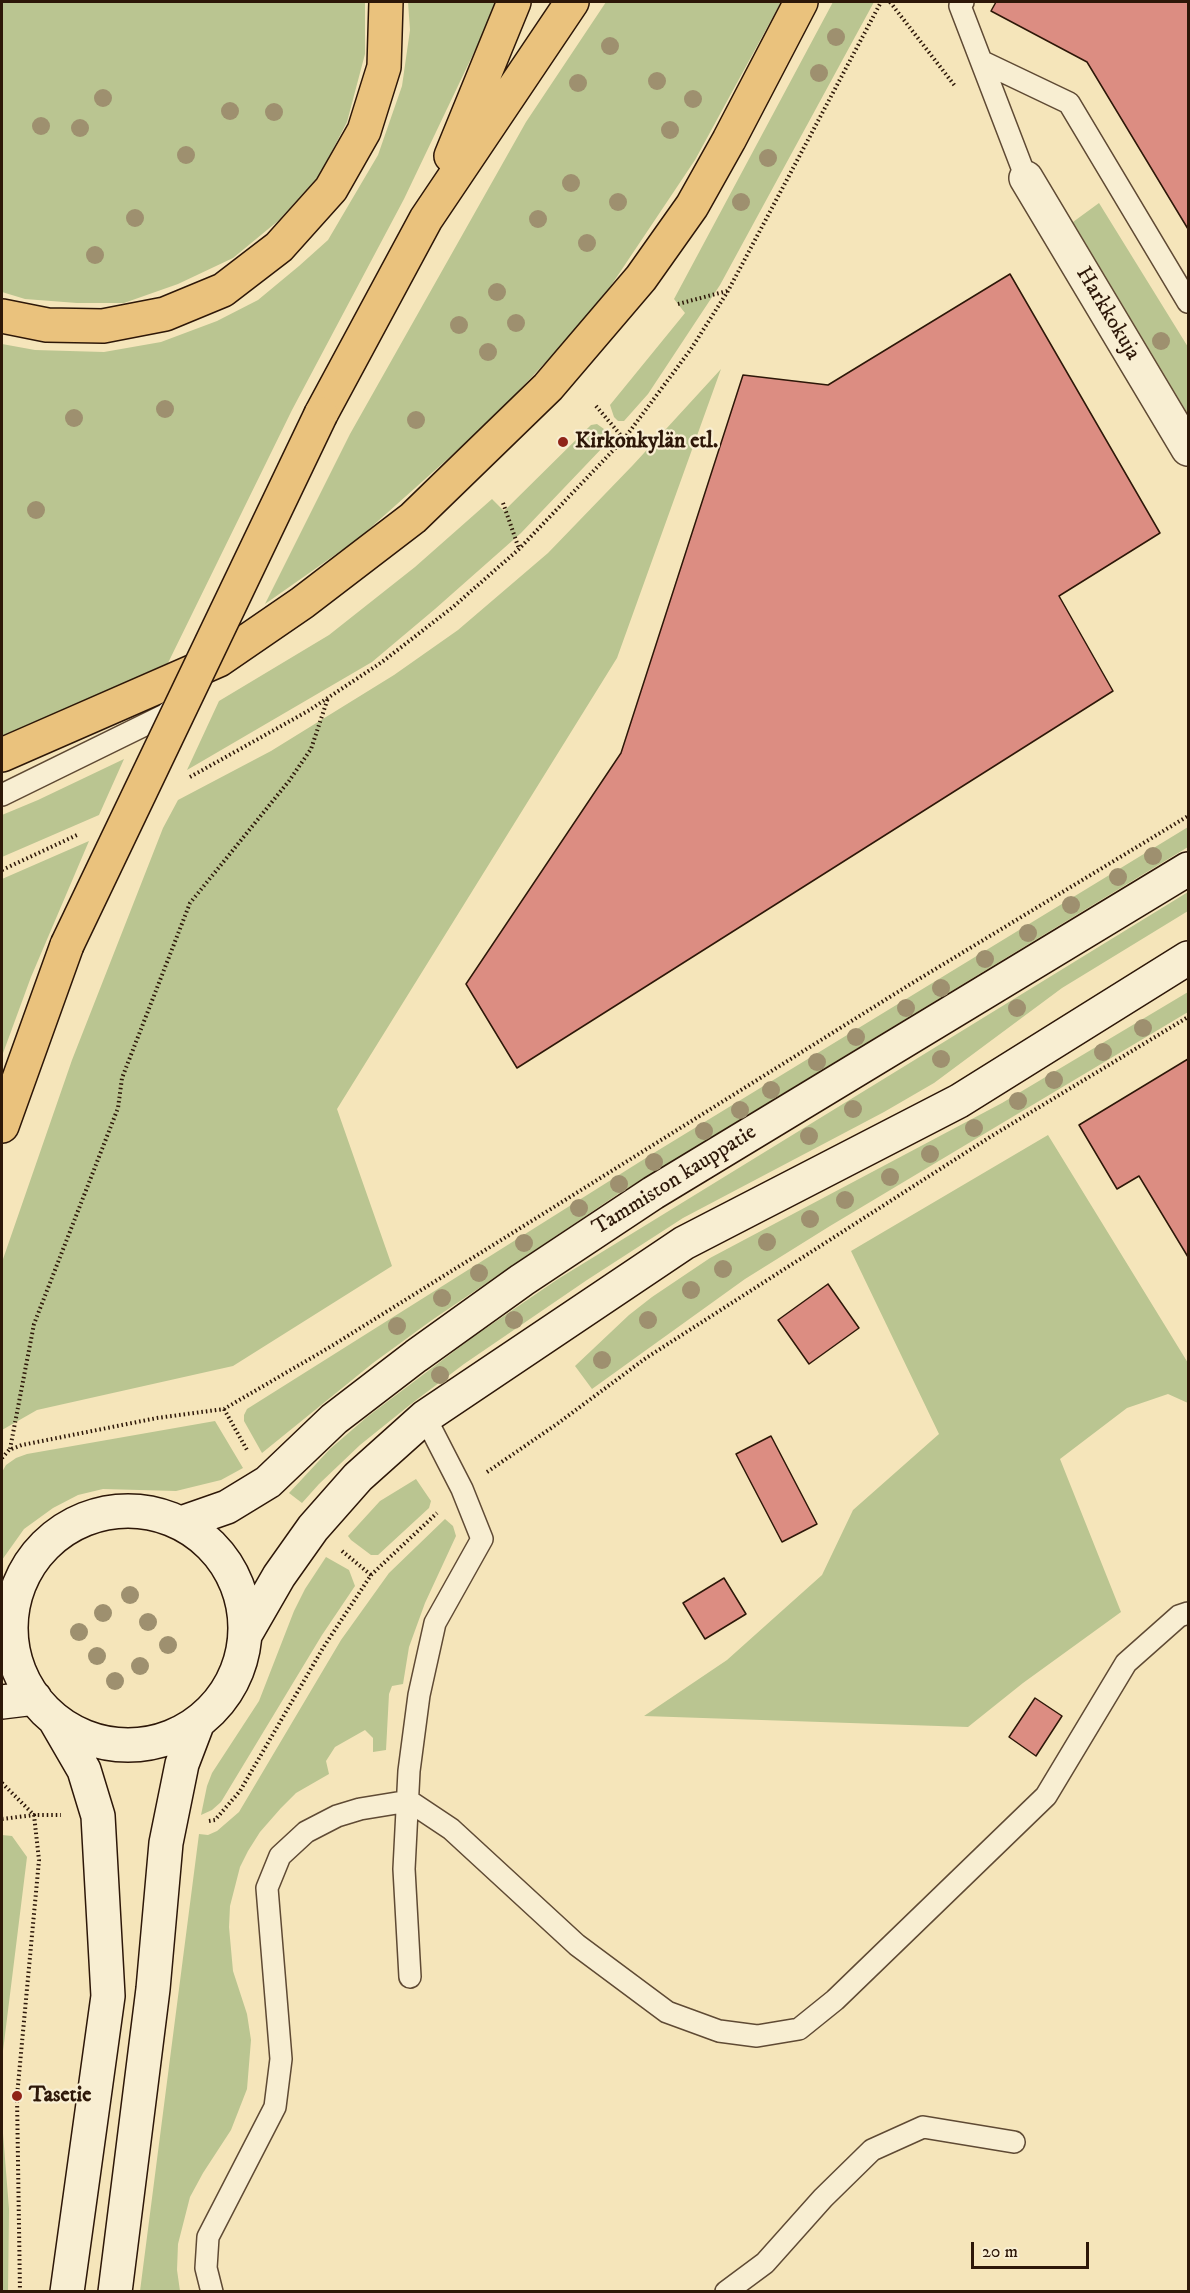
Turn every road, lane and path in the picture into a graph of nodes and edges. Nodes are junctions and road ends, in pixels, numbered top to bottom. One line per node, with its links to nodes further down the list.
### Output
1 (386, 2): 13 (highway)
2 (514, 2): 9 (highway)
3 (572, 2): 9 (highway)
4 (801, 2): 19 (highway)
5 (881, 2): 10 (path)
6 (963, 2): 7 (lane)
7 (983, 62): 8 (lane); 11 (lane)
8 (1026, 178): 16 (main road, Harkkokuja)
9 (426, 219): 30 (highway, bridge)
10 (728, 291): 12 (path); 15 (path)
11 (1188, 302)
12 (678, 304)
13 (2, 316)
14 (596, 406): 15 (path)
15 (624, 439): 18 (path)
16 (1188, 450)
17 (503, 503): 18 (path)
18 (519, 549): 20 (path)
19 (302, 603): 21 (highway); 23 (lane)
20 (328, 698): 22 (path); 32 (path)
21 (2, 755)
22 (187, 779)
23 (2, 795)
24 (1188, 816): 32 (path)
25 (83, 832): 27 (path)
26 (1188, 869): 35 (main road, Tammiston kauppatie)
27 (2, 870)
28 (1188, 958): 31 (main road)
29 (1188, 1017): 34 (path)
30 (2, 1126)
31 (425, 1417): 34 (lane); 38 (main road)
32 (9, 1450): 33 (path)
33 (2, 1458)
34 (462, 1489): 43 (lane); 47 (path)
35 (184, 1522): 36 (main road); 38 (main road)
36 (8, 1601): 40 (main road)
37 (1188, 1612): 43 (lane)
38 (245, 1635): 41 (main road)
39 (2, 1701): 40 (main road)
40 (45, 1709): 41 (main road); 45 (main road)
41 (198, 1722): 47 (main road)
42 (2, 1783): 44 (path)
43 (409, 1801): 48 (lane); 53 (lane)
44 (34, 1815): 45 (path); 46 (path); 50 (path)
45 (98, 1816): 51 (main road)
46 (2, 1819)
47 (171, 1820): 52 (main road)
48 (410, 1977)
49 (1014, 2142): 54 (lane)
50 (20, 2292)
51 (67, 2292)
52 (115, 2292)
53 (212, 2292)
54 (726, 2292)

